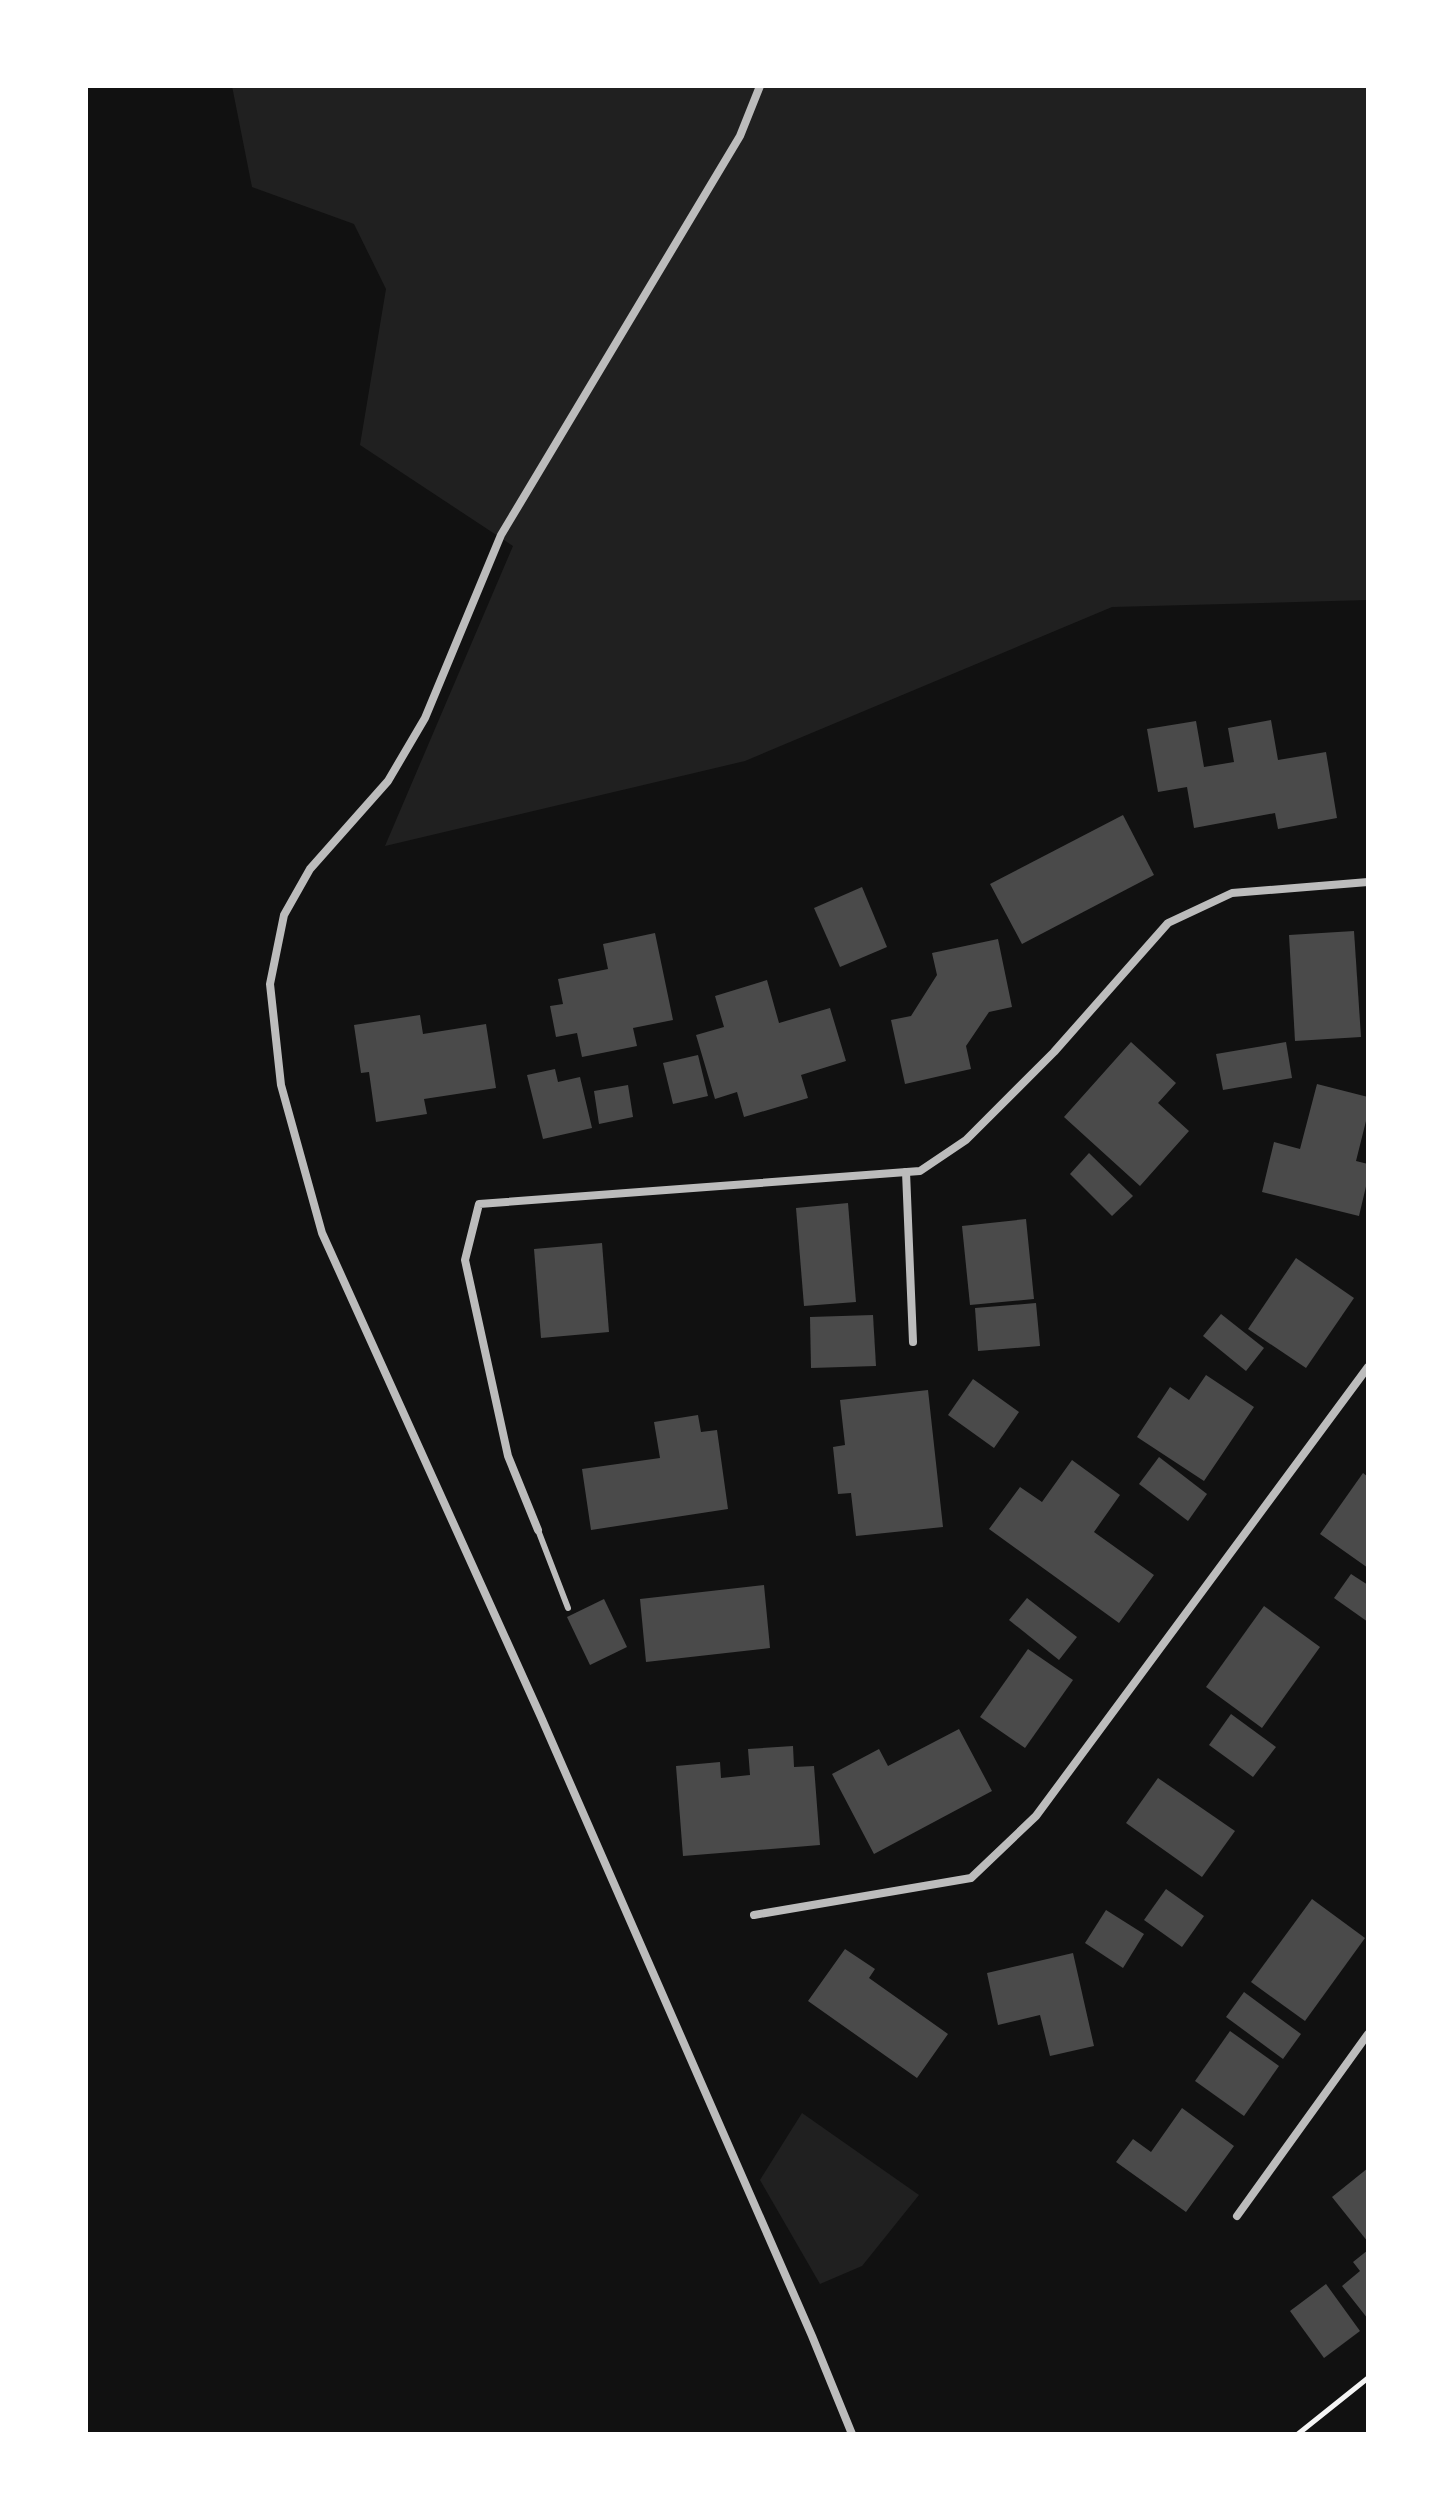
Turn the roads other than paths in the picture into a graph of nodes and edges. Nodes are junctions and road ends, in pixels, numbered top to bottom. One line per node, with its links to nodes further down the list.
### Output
1 (760, 86): 11 (street)
2 (1368, 882): 3 (street)
3 (906, 1172): 4 (street); 6 (street)
4 (913, 1342)
5 (1368, 1367): 8 (street)
6 (538, 1530): 7 (lane)
7 (568, 1608)
8 (754, 1915)
9 (1368, 2034): 10 (street)
10 (1237, 2216)
11 (852, 2434)

